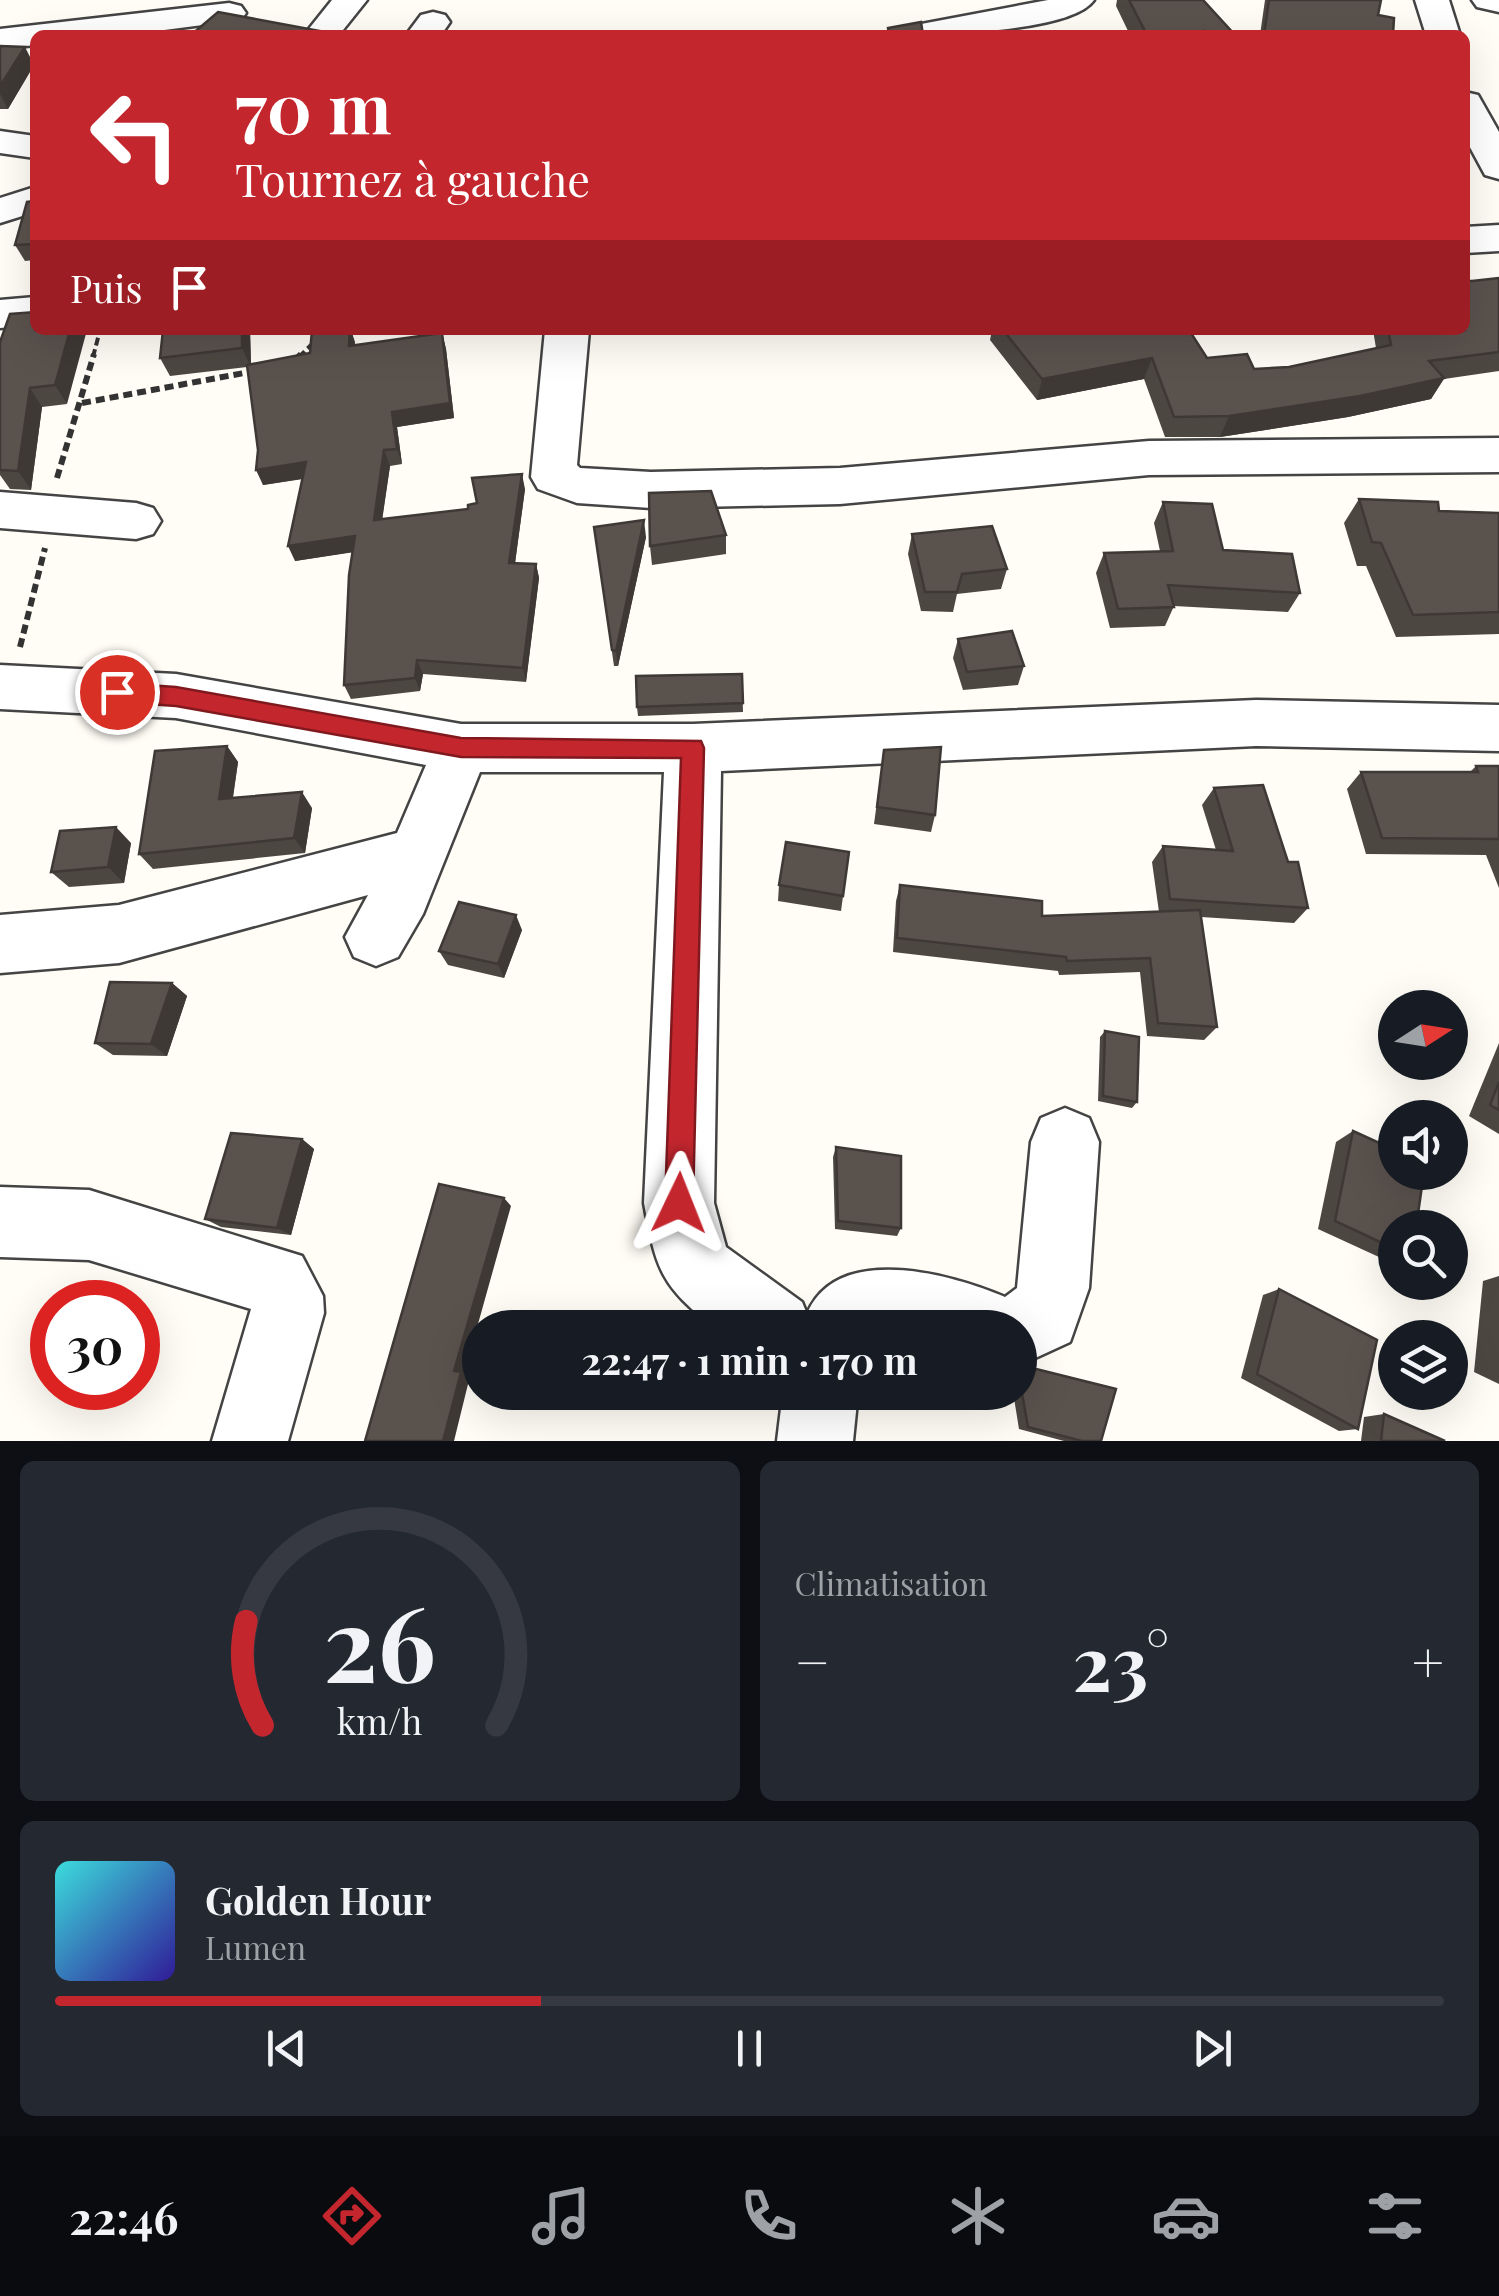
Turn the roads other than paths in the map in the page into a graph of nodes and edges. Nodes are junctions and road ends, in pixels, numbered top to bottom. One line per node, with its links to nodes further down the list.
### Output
1 (350, 0): 9 (street)
2 (1077, 0): 10 (street)
3 (1432, 0): 11 (street)
4 (1489, 0): 5 (street)
5 (1499, 2)
6 (237, 6): 7 (street); 8 (street)
7 (65, 30)
8 (204, 30)
9 (324, 30)
10 (942, 30)
11 (1441, 30)
12 (30, 35): 13 (street)
13 (0, 39)
14 (1470, 99): 15 (street)
15 (1499, 100)
16 (1470, 109): 19 (street)
17 (0, 142): 18 (street)
18 (30, 145)
19 (1499, 166)
20 (1499, 238): 21 (street)
21 (1470, 240)
22 (30, 311): 23 (street)
23 (0, 314)
24 (566, 335): 25 (street)
25 (1499, 455)
26 (22, 512): 27 (street)
27 (136, 521)
28 (5, 687): 30 (street)
29 (1499, 728): 31 (street)
30 (461, 748): 31 (street); 32 (street)
31 (692, 748): 37 (street)
32 (416, 855): 33 (street); 34 (street)
33 (376, 936)
34 (0, 944)
35 (1065, 1142): 40 (street)
36 (0, 1222): 42 (street)
37 (752, 1310)
38 (860, 1310): 39 (street)
39 (922, 1310)
40 (1037, 1320)
41 (818, 1410): 43 (street)
42 (250, 1441)
43 (815, 1441)

